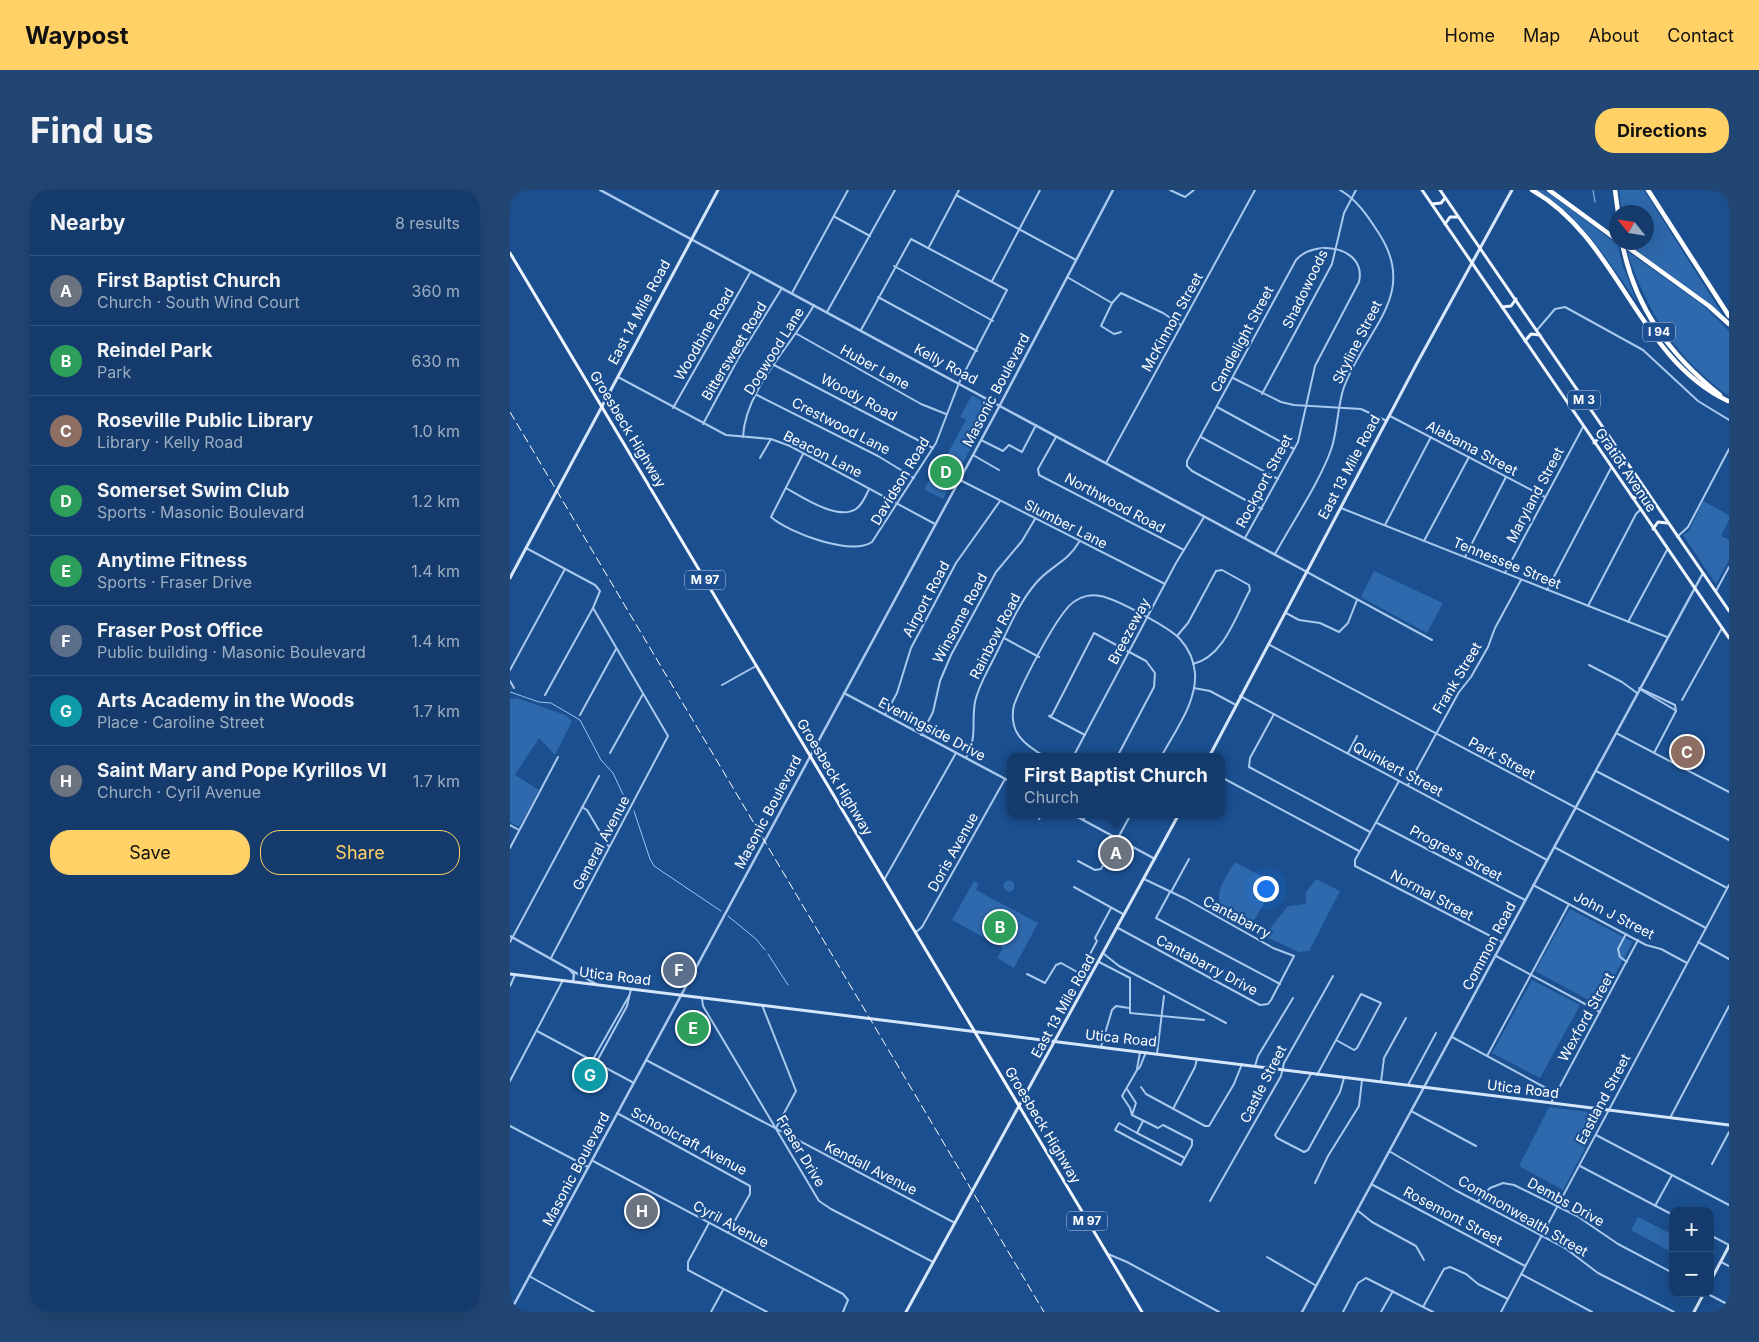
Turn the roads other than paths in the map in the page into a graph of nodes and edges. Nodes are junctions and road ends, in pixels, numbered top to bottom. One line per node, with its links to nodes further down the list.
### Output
1 (600, 190): 31 (street, Kelly Road)
2 (718, 190): 31 (main road, East 14 Mile Road)
3 (848, 190): 25 (street)
4 (895, 190): 30 (street)
5 (959, 190): 20 (street)
6 (1040, 190): 28 (street)
7 (1113, 190): 38 (street, Masonic Boulevard)
8 (1170, 190): 9 (street)
9 (1194, 190)
10 (1255, 190): 55 (street, McKinnon Street)
11 (1340, 190): 21 (street)
12 (1356, 190): 21 (street, Shadowoods)
13 (1422, 190): 23 (main road, Gratiot Avenue / M 3)
14 (1440, 190): 22 (main road, Gratiot Avenue / M 3)
15 (1512, 190): 34 (main road, East 13 Mile Road)
16 (1532, 190): 70 (highway)
17 (1549, 190): 29 (highway)
18 (1615, 190): 24 (highway)
19 (1648, 190): 52 (highway)
20 (956, 195): 28 (street); 32 (street)
21 (1352, 197): 33 (street, Shadowoods); 76 (street, Skyline Street)
22 (1445, 198): 23 (main road); 26 (main road, Gratiot Avenue / M 3)
23 (1431, 204): 27 (main road, Gratiot Avenue / M 3)
24 (1617, 205)
25 (834, 216): 30 (street); 45 (street)
26 (1459, 217): 27 (main road); 34 (main road, Gratiot Avenue / M 3)
27 (1445, 224): 40 (main road, Gratiot Avenue / M 3)
28 (1020, 230): 38 (street); 43 (street)
29 (1609, 234)
30 (870, 236): 51 (street)
31 (691, 238): 41 (street, Kelly Road); 64 (main road, East 14 Mile Road)
32 (929, 247): 39 (street); 43 (street)
33 (1336, 249): 65 (street, Candlelight Street); 67 (street, Shadowoods); 74 (street, Rockport Street)
34 (1481, 249): 40 (main road, East 13 Mile Road); 47 (main road, Gratiot Avenue / M 3)
35 (1624, 250): 70 (highway, I 94)
36 (1631, 250): 54 (highway, bridge)
37 (510, 253): 73 (main road, Groesbeck Highway / M 97)
38 (1076, 260): 42 (street, Masonic Boulevard)
39 (894, 266): 46 (street); 53 (street)
40 (1472, 266): 50 (main road, Gratiot Avenue / M 3); 79 (main road, East 13 Mile Road)
41 (752, 271): 44 (street, Kelly Road); 77 (street, Woodbine Road)
42 (1067, 277): 48 (street); 71 (street, Masonic Boulevard)
43 (992, 281): 53 (street, Davidson Road)
44 (782, 288): 45 (street, Kelly Road); 82 (street, Bittersweet Road)
45 (792, 293): 49 (street, Kelly Road)
46 (878, 297): 56 (street); 62 (street)
47 (1516, 299): 50 (main road); 57 (main road, Gratiot Avenue / M 3)
48 (1112, 303): 55 (street); 58 (street)
49 (814, 305): 51 (street, Kelly Road); 59 (street, Dogwood Lane)
50 (1501, 307): 61 (main road, Gratiot Avenue / M 3)
51 (827, 312): 56 (street, Kelly Road)
52 (1729, 316)
53 (993, 321): 62 (street, Davidson Road)
54 (1729, 324)
55 (1182, 325): 100 (street, McKinnon Street)
56 (861, 330): 66 (street, Kelly Road)
57 (1537, 330): 60 (main road, Gratiot Avenue / M 3); 80 (street)
58 (1120, 332)
59 (797, 334): 63 (street, Dogwood Lane); 78 (street, Huber Lane)
60 (1540, 335): 61 (main road); 69 (main road, Gratiot Avenue / M 3)
61 (1525, 341): 72 (main road, Gratiot Avenue / M 3)
62 (976, 351): 66 (street, Davidson Road)
63 (774, 364): 68 (street, Dogwood Lane); 93 (street, Woody Road)
64 (617, 376): 73 (main road, East 14 Mile Road); 77 (street, Beacon Lane)
65 (1233, 378): 67 (street); 75 (street, Candlelight Street)
66 (959, 383): 71 (street, Kelly Road); 78 (street, Davidson Road)
67 (1262, 394): 74 (street)
68 (757, 395): 89 (street, Dogwood Lane); 104 (street, Crestwood Lane)
69 (1584, 400): 72 (main road); 88 (main road, Gratiot Avenue / M 3)
70 (1728, 401)
71 (1000, 405): 83 (street, Kelly Road); 91 (street, Masonic Boulevard)
72 (1568, 405): 84 (main road, Gratiot Avenue / M 3)
73 (601, 406): 127 (main road, East 14 Mile Road); 162 (main road, Groesbeck Highway / M 97)
74 (1306, 406): 76 (street); 94 (street, Rockport Street)
75 (1217, 407): 85 (street, Candlelight Street); 94 (street)
76 (1340, 407): 81 (street); 130 (street, Skyline Street)
77 (673, 408): 82 (street, Beacon Lane)
78 (946, 414): 93 (street, Davidson Road)
79 (1389, 416): 81 (main road, East 13 Mile Road); 87 (street, Alabama Street)
80 (1729, 420)
81 (1387, 421): 114 (main road, East 13 Mile Road)
82 (703, 424): 89 (street, Beacon Lane)
83 (1036, 425): 86 (street, Kelly Road); 91 (street)
84 (1583, 427): 92 (main road, Gratiot Avenue / M 3); 110 (street, Maryland Street)
85 (1201, 436): 105 (street); 115 (street, Candlelight Street)
86 (1056, 437): 100 (street, Kelly Road); 128 (street, Northwood Road)
87 (1431, 437): 98 (street, Alabama Street); 121 (street)
88 (1609, 437): 92 (main road); 109 (main road, Gratiot Avenue / M 3)
89 (743, 438): 90 (street, Beacon Lane)
90 (770, 439): 96 (street, Beacon Lane); 99 (street)
91 (981, 440): 97 (street, Masonic Boulevard)
92 (1594, 443): 101 (main road, Gratiot Avenue / M 3)
93 (933, 448): 104 (street, Davidson Road)
94 (1294, 449): 105 (street, Rockport Street)
95 (1729, 450): 123 (street)
96 (803, 454): 107 (street); 108 (street, Beacon Lane)
97 (973, 455): 102 (street); 106 (street, Masonic Boulevard)
98 (1469, 457): 103 (street, Alabama Street); 125 (street)
99 (760, 458)
100 (1106, 463): 117 (street, Kelly Road)
101 (1611, 468): 111 (main road, Gratiot Avenue / M 3); 141 (street)
102 (999, 470)
103 (1506, 477): 110 (street, Alabama Street); 131 (street)
104 (914, 478): 113 (street, Davidson Road)
105 (1278, 479): 115 (street, Rockport Street)
106 (959, 480): 112 (street, Slumber Lane); 120 (street, Masonic Boulevard)
107 (785, 488): 108 (street); 113 (street, Davidson Road)
108 (869, 489): 113 (street, Beacon Lane)
109 (1647, 492): 111 (main road); 119 (main road, Gratiot Avenue / M 3)
110 (1545, 497): 135 (street, Maryland Street)
111 (1631, 497): 116 (main road, Gratiot Avenue / M 3)
112 (1000, 501): 118 (street, Slumber Lane); 178 (street, Airport Road)
113 (897, 504): 120 (street, Beacon Lane)
114 (1341, 508): 121 (street, Tennessee Street); 134 (main road, East 13 Mile Road)
115 (1262, 509): 124 (street, Rockport Street)
116 (1640, 510): 122 (main road, Gratiot Avenue / M 3); 144 (street)
117 (1205, 516): 124 (street, Kelly Road); 128 (street, Breezeway)
118 (1035, 519): 126 (street, Slumber Lane); 181 (street, Winsome Road)
119 (1668, 523): 122 (main road); 123 (main road, Gratiot Avenue / M 3)
120 (935, 524): 169 (street, Masonic Boulevard)
121 (1385, 525): 125 (street, Tennessee Street)
122 (1653, 529): 129 (main road, Gratiot Avenue / M 3)
123 (1677, 537): 136 (main road, Gratiot Avenue / M 3)
124 (1245, 538): 130 (street, Kelly Road)
125 (1424, 541): 131 (street, Tennessee Street)
126 (1079, 542): 139 (street, Slumber Lane); 153 (street, Rainbow Road)
127 (526, 548): 133 (street); 137 (main road, East 14 Mile Road)
128 (1184, 550): 139 (street, Breezeway)
129 (1667, 550): 140 (main road, Gratiot Avenue / M 3); 149 (street)
130 (1275, 554): 134 (street, Kelly Road)
131 (1465, 557): 135 (street, Tennessee Street)
132 (1729, 567): 142 (street)
133 (565, 569): 145 (street); 163 (street)
134 (1307, 572): 143 (street); 147 (main road, East 13 Mile Road)
135 (1505, 573): 138 (street, Tennessee Street)
136 (1703, 573): 140 (street, Common Road); 142 (main road, Gratiot Avenue / M 3)
137 (510, 578)
138 (1521, 580): 141 (street, Tennessee Street); 180 (street, Frank Street)
139 (1165, 584): 148 (street, Breezeway)
140 (1693, 588): 150 (main road, Gratiot Avenue / M 3); 152 (street, Common Road)
141 (1548, 590): 144 (street, Tennessee Street)
142 (1716, 591): 146 (main road, Gratiot Avenue / M 3)
143 (1357, 600): 147 (street); 155 (street)
144 (1588, 606): 149 (street, Tennessee Street)
145 (593, 608): 157 (street); 172 (street)
146 (1729, 611)
147 (1286, 613): 156 (main road, East 13 Mile Road)
148 (1147, 618): 151 (street); 158 (street, Breezeway); 159 (street)
149 (1628, 622): 152 (street, Tennessee Street)
150 (1722, 628): 154 (main road, Gratiot Avenue / M 3); 174 (street)
151 (1177, 636): 160 (street); 160 (street)
152 (1667, 637): 168 (street, Common Road)
153 (1004, 638): 159 (street); 195 (street, Rainbow Road)
154 (1729, 638)
155 (1432, 640)
156 (1268, 644): 173 (main road, East 13 Mile Road); 180 (street, Park Street)
157 (617, 649): 170 (street); 177 (street)
158 (1129, 652): 182 (street, Breezeway); 182 (street); 188 (street)
159 (1039, 657): 186 (street)
160 (1193, 664): 167 (street)
161 (1589, 665): 171 (street)
162 (756, 666): 165 (street); 193 (main road, Groesbeck Highway / M 97)
163 (510, 670)
164 (510, 681): 166 (street)
165 (722, 685)
166 (514, 688)
167 (1194, 688): 175 (street); 189 (street)
168 (1639, 688): 171 (street, Common Road); 192 (street)
169 (844, 693): 178 (street, Eveningside Drive); 193 (street, Masonic Boulevard)
170 (644, 694): 185 (street); 215 (street, General Avenue)
171 (1637, 694): 179 (street, Common Road)
172 (545, 695)
173 (1240, 696): 175 (main road, East 13 Mile Road); 176 (street, Quinkert Street)
174 (1682, 700)
175 (1236, 705): 190 (main road, East 13 Mile Road)
176 (1274, 714): 191 (street, Quinkert Street); 212 (street)
177 (580, 715)
178 (885, 715): 181 (street, Eveningside Drive)
179 (1616, 733): 192 (street); 196 (street, Common Road)
180 (1436, 734): 201 (street, Frank Street); 204 (street, Park Street)
181 (921, 735): 184 (street, Eveningside Drive)
182 (1084, 736): 187 (street, Breezeway)
183 (1358, 736): 191 (street)
184 (956, 752): 195 (street, Eveningside Drive); 224 (street)
185 (610, 753)
186 (1039, 753)
187 (1075, 753)
188 (1119, 753)
189 (1163, 753)
190 (1211, 753)
191 (1348, 753): 200 (street, Quinkert Street)
192 (1654, 753): 202 (street)
193 (810, 756): 224 (main road, Groesbeck Highway / M 97); 265 (street, Masonic Boulevard)
194 (558, 757): 211 (street)
195 (966, 758): 198 (street, Eveningside Drive)
196 (1596, 770): 204 (street, Common Road); 214 (street)
197 (599, 776): 203 (street)
198 (1005, 779): 237 (street, Doris Avenue)
199 (1225, 779): 218 (street)
200 (1399, 781): 201 (street, Quinkert Street); 209 (street)
201 (1407, 785): 221 (street, Quinkert Street)
202 (1729, 792)
203 (582, 807): 215 (street); 239 (street)
204 (1576, 807): 216 (street, Common Road); 226 (street, Park Street)
205 (1080, 818): 208 (street)
206 (1128, 818): 213 (street)
207 (1177, 818): 219 (main road, East 13 Mile Road)
208 (1084, 820): 213 (street)
209 (1377, 822): 212 (street); 231 (street, Progress Street)
210 (510, 825): 211 (street)
211 (519, 830): 217 (street)
212 (1370, 832): 218 (street)
213 (1118, 838): 219 (street); 222 (street)
214 (1729, 840)
215 (610, 847): 246 (street, General Avenue)
216 (1554, 847): 221 (street, Common Road); 236 (street)
217 (510, 848)
218 (1359, 851): 242 (street, Normal Street)
219 (1155, 859): 223 (main road, East 13 Mile Road)
220 (1189, 859): 228 (street)
221 (1547, 860): 225 (street, Common Road)
222 (1078, 861)
223 (1144, 879): 228 (street, Cantabarry); 234 (main road, East 13 Mile Road)
224 (884, 880): 237 (main road, Groesbeck Highway / M 97)
225 (1534, 885): 231 (street, Common Road); 232 (street, John J Street)
226 (1728, 886): 229 (street, Eastland Street)
227 (1074, 887): 233 (street)
228 (1171, 892): 261 (street, Cantabarry); 261 (street)
229 (1724, 895): 230 (street); 236 (street, Eastland Street)
230 (1729, 898)
231 (1525, 900): 242 (street, Common Road)
232 (1569, 904): 238 (street, John J Street); 255 (street)
233 (1111, 908): 234 (street); 252 (street)
234 (1125, 915): 235 (main road, East 13 Mile Road)
235 (1118, 928): 244 (main road, East 13 Mile Road); 261 (street, Cantabarry Drive)
236 (1706, 928): 243 (street, Eastland Street)
237 (915, 933): 279 (main road, Groesbeck Highway / M 97)
238 (1626, 934): 240 (street, John J Street); 249 (street)
239 (511, 937): 241 (street); 246 (street)
240 (1638, 940): 249 (street, Wexford Street); 250 (street, John J Street)
241 (510, 942)
242 (1502, 942): 245 (street, Common Road)
243 (1698, 942): 247 (street); 250 (street, Eastland Street)
244 (1104, 954): 248 (main road, East 13 Mile Road); 277 (street)
245 (1495, 955): 255 (street); 281 (street, Common Road)
246 (551, 958): 251 (street)
247 (1729, 959)
248 (1099, 962): 258 (main road, East 13 Mile Road); 272 (street)
249 (1627, 962): 273 (street, Wexford Street)
250 (1687, 963): 314 (street, Eastland Street)
251 (569, 969): 260 (street); 262 (street)
252 (1080, 973): 254 (street); 258 (street)
253 (510, 974): 256 (main road, Utica Road)
254 (1027, 974)
255 (1531, 974): 273 (street); 288 (street)
256 (515, 975): 259 (main road, Utica Road); 263 (street)
257 (1333, 976): 295 (street, Castle Street)
258 (1090, 979): 283 (main road, East 13 Mile Road)
259 (562, 981): 260 (main road, Utica Road); 278 (street)
260 (573, 982): 262 (main road, Utica Road)
261 (1280, 984)
262 (598, 985): 264 (main road, Utica Road)
263 (510, 986)
264 (631, 989): 265 (main road, Utica Road); 266 (street)
265 (681, 995): 268 (main road, Utica Road); 290 (street, Masonic Boulevard)
266 (630, 996): 291 (street); 292 (street)
267 (1164, 996): 274 (street)
268 (702, 998): 270 (main road, Utica Road); 321 (street, Fraser Drive)
269 (1292, 998): 294 (street)
270 (762, 1005): 279 (main road, Utica Road); 321 (street)
271 (1729, 1006): 317 (street)
272 (1129, 1008): 274 (street); 284 (street)
273 (1600, 1012): 309 (street, Wexford Street)
274 (1161, 1017): 276 (street); 287 (street)
275 (1406, 1018): 303 (street)
276 (1204, 1020)
277 (1226, 1023)
278 (537, 1031): 291 (street); 299 (street)
279 (974, 1032): 283 (main road, Utica Road); 311 (main road, Groesbeck Highway / M 97)
280 (1436, 1032): 305 (street)
281 (1452, 1037): 288 (street); 307 (street, Common Road)
282 (1336, 1040): 282 (street); 298 (street)
283 (1055, 1042): 284 (main road, Utica Road); 311 (main road, East 13 Mile Road)
284 (1101, 1047): 285 (main road, Utica Road)
285 (1140, 1052): 286 (main road, Utica Road); 296 (street)
286 (1146, 1052): 287 (main road, Utica Road); 296 (street)
287 (1157, 1054): 289 (main road, Utica Road)
288 (1487, 1056): 309 (street)
289 (1197, 1059): 293 (main road, Utica Road); 312 (street)
290 (646, 1060): 304 (street, Masonic Boulevard); 321 (street, Kendall Avenue)
291 (592, 1061): 292 (street)
292 (596, 1063): 304 (street)
293 (1242, 1064): 294 (main road, Utica Road); 312 (street)
294 (1255, 1066): 295 (main road, Utica Road)
295 (1282, 1069): 297 (main road, Utica Road); 335 (street, Castle Street)
296 (1137, 1070): 308 (street)
297 (1312, 1074): 298 (main road, Utica Road); 300 (street)
298 (1317, 1075): 300 (main road, Utica Road)
299 (511, 1077): 302 (street)
300 (1344, 1078): 301 (main road, Utica Road)
301 (1362, 1080): 303 (main road, Utica Road); 333 (street)
302 (510, 1081)
303 (1381, 1082): 305 (main road, Utica Road)
304 (634, 1083): 315 (street, Masonic Boulevard)
305 (1408, 1086): 307 (main road, Utica Road)
306 (1141, 1087): 312 (street)
307 (1425, 1088): 310 (main road, Utica Road); 313 (street, Common Road)
308 (1127, 1089): 316 (street); 316 (street)
309 (1555, 1093): 310 (street, Wexford Street)
310 (1551, 1103): 314 (main road, Utica Road)
311 (1020, 1108): 343 (main road, East 13 Mile Road); 348 (main road, Groesbeck Highway / M 97)
312 (1173, 1109)
313 (1411, 1111): 325 (street); 326 (street, Common Road)
314 (1608, 1111): 317 (main road, Utica Road); 324 (street, Eastland Street)
315 (617, 1113): 328 (street, Masonic Boulevard); 344 (street, Schoolcraft Avenue)
316 (1132, 1115): 318 (street)
317 (1670, 1118): 319 (main road, Utica Road)
318 (1143, 1121): 323 (street); 327 (street)
319 (1729, 1125)
320 (510, 1126): 331 (street)
321 (776, 1128): 343 (street, Kendall Avenue); 351 (street, Fraser Drive)
322 (1729, 1132): 329 (street)
323 (1137, 1133): 327 (street); 327 (street)
324 (1595, 1135): 330 (street, Eastland Street); 332 (street)
325 (1476, 1146)
326 (1389, 1150): 334 (street, Common Road); 336 (street, Commonwealth Street)
327 (1185, 1158)
328 (592, 1160): 331 (street, Masonic Boulevard); 342 (street, Cyril Avenue)
329 (1712, 1164)
330 (1579, 1166): 338 (street, Eastland Street); 339 (street)
331 (588, 1167): 358 (street, Masonic Boulevard)
332 (1672, 1174): 337 (street); 339 (street)
333 (1315, 1183)
334 (1371, 1184): 340 (street, Common Road); 353 (street, Rosemont Street)
335 (1210, 1201)
336 (1477, 1202): 338 (street, Dembs Drive); 345 (street, Commonwealth Street)
337 (1729, 1205)
338 (1557, 1206): 345 (street, Eastland Street); 355 (street, Dembs Drive)
339 (1655, 1206): 341 (street)
340 (1357, 1210): 350 (street); 359 (street, Common Road)
341 (1669, 1213)
342 (709, 1223): 344 (street, Cyril Avenue); 360 (street)
343 (955, 1223): 351 (main road, East 13 Mile Road)
344 (728, 1233): 374 (street, Cyril Avenue)
345 (1541, 1236): 353 (street, Eastland Street); 383 (street, Commonwealth Street)
346 (1714, 1237): 347 (street)
347 (1729, 1246): 352 (main road)
348 (1107, 1254): 375 (main road, Groesbeck Highway / M 97); 376 (street)
349 (1267, 1257): 359 (street)
350 (1424, 1260)
351 (933, 1262): 368 (main road, East 13 Mile Road)
352 (1721, 1262): 354 (street); 357 (main road)
353 (1525, 1266): 356 (street, Eastland Street)
354 (1729, 1266)
355 (1669, 1271)
356 (1521, 1274): 364 (street, Eastland Street); 382 (street)
357 (1714, 1275)
358 (529, 1276): 367 (street, Masonic Boulevard); 371 (street)
359 (1316, 1285): 377 (street, Common Road)
360 (724, 1289): 372 (street); 373 (street)
361 (1393, 1291): 366 (street); 378 (street); 379 (street)
362 (1703, 1297): 384 (main road)
363 (1712, 1297): 365 (street)
364 (1508, 1299): 366 (street); 381 (street, Eastland Street)
365 (1729, 1306)
366 (1423, 1307): 380 (street)
367 (512, 1308): 369 (street, Masonic Boulevard); 370 (street)
368 (908, 1311)
369 (510, 1312)
370 (519, 1312)
371 (594, 1312)
372 (711, 1312)
373 (767, 1312)
374 (843, 1312)
375 (1142, 1312)
376 (1220, 1312)
377 (1302, 1312)
378 (1343, 1312)
379 (1381, 1312)
380 (1433, 1312)
381 (1501, 1312)
382 (1592, 1312)
383 (1674, 1312)
384 (1694, 1312)

